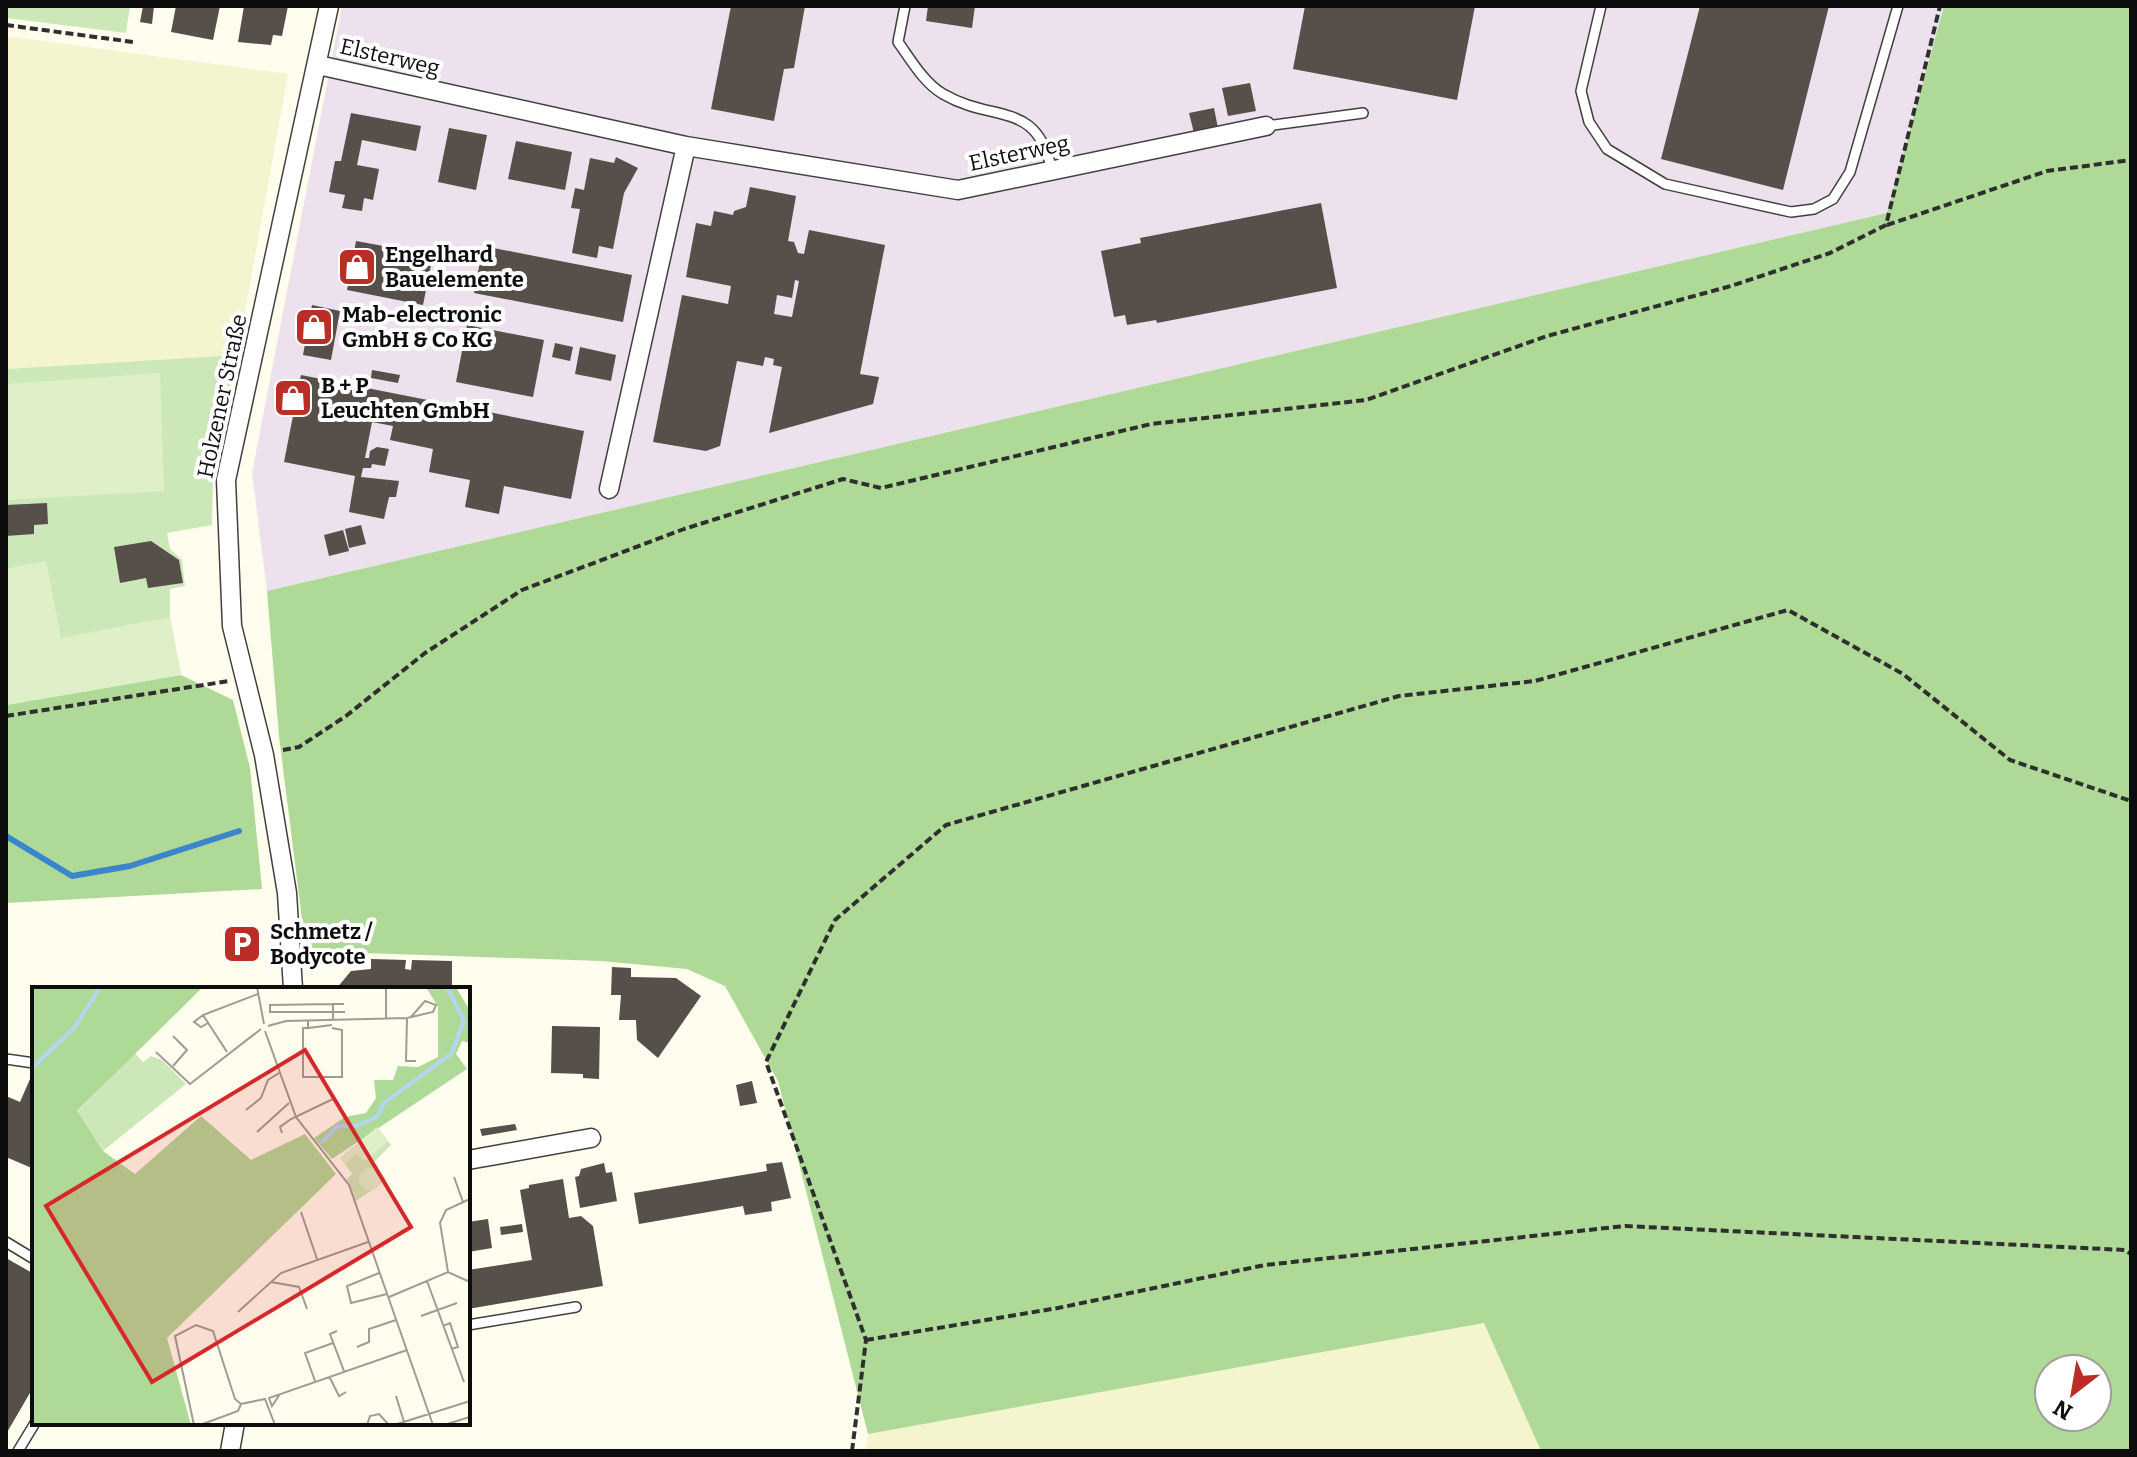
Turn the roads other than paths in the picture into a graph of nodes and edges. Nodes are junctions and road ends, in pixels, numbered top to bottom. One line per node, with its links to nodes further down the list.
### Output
1 (329, 6): 5 (street, Holzener Straße)
2 (905, 6): 9 (lane)
3 (1601, 6): 4 (lane)
4 (1898, 6)
5 (318, 65): 8 (street, Elsterweg); 11 (street, Holzener Straße)
6 (1363, 113): 7 (lane)
7 (1266, 126): 9 (street, Elsterweg)
8 (686, 146): 9 (street, Elsterweg); 10 (street)
9 (1052, 171)
10 (609, 489)
11 (293, 987)
12 (6, 1059): 13 (lane)
13 (32, 1063)
14 (591, 1138): 15 (street)
15 (470, 1160)
16 (6, 1242): 17 (lane)
17 (32, 1258)
18 (576, 1307): 19 (lane)
19 (470, 1325)
20 (34, 1425): 22 (lane)
21 (235, 1425): 23 (street)
22 (18, 1451)
23 (230, 1451)

